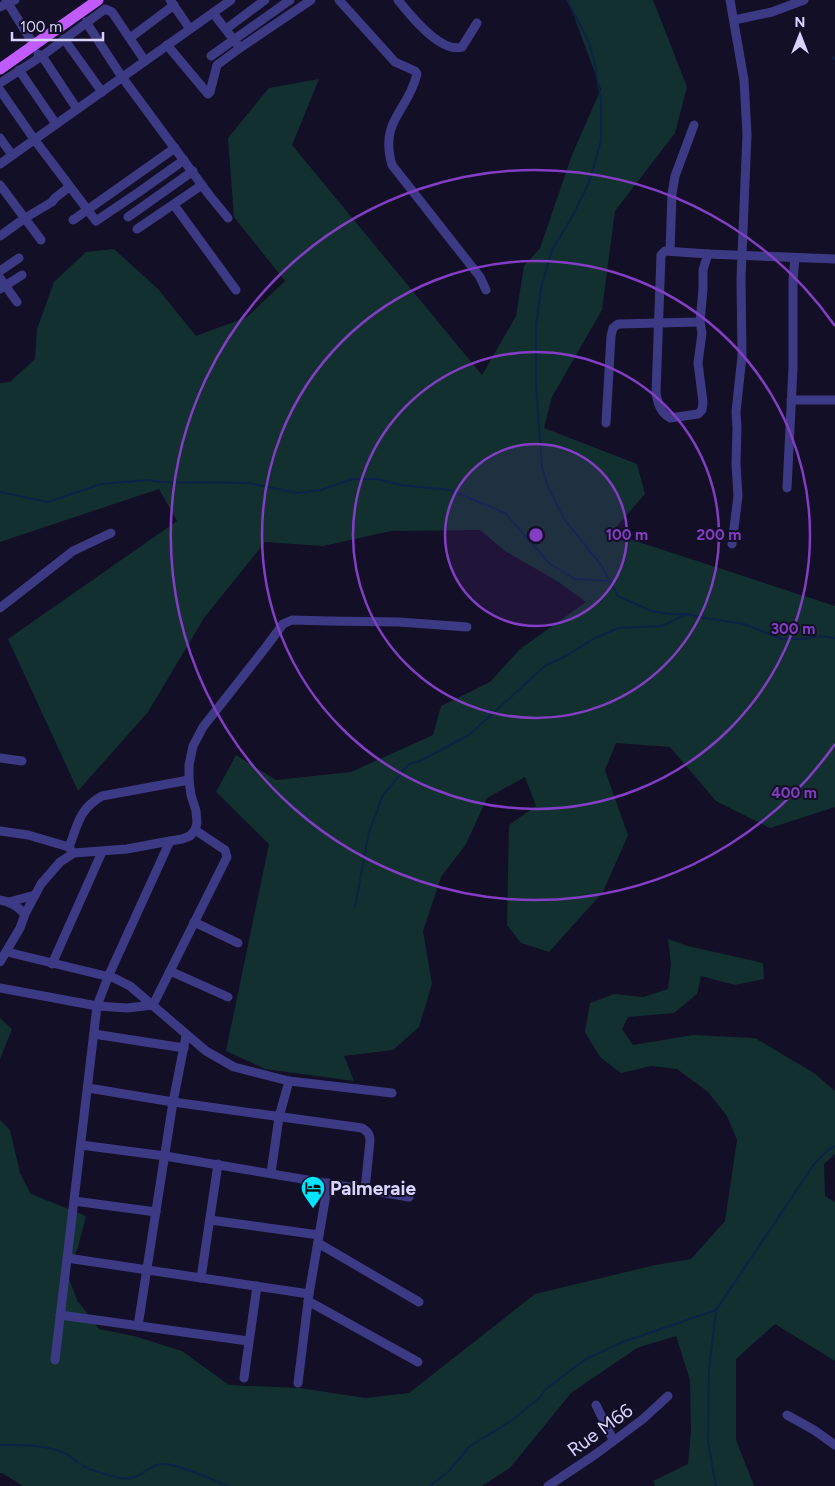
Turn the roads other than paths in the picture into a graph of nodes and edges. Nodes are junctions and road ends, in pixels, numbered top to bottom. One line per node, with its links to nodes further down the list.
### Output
1 (98, 0): 22 (main road)
2 (231, 0): 12 (street)
3 (265, 0): 17 (street)
4 (290, 0): 20 (street)
5 (311, 0): 23 (street)
6 (339, 0): 65 (street)
7 (398, 0): 15 (street)
8 (730, 0): 13 (street)
9 (804, 0): 13 (street)
10 (7, 3): 22 (street)
11 (172, 3): 16 (street); 18 (street)
12 (213, 13): 16 (street); 17 (street)
13 (734, 20): 57 (street)
14 (86, 22): 18 (street); 19 (street); 29 (street)
15 (477, 23)
16 (190, 29): 21 (street)
17 (226, 29): 20 (street)
18 (130, 38): 26 (street)
19 (64, 39): 24 (street); 32 (street)
20 (233, 40): 23 (street); 25 (street)
21 (167, 45): 23 (street); 26 (street)
22 (32, 46): 24 (street); 27 (main road)
23 (240, 48)
24 (42, 56): 28 (street); 33 (street)
25 (211, 56)
26 (145, 61): 29 (street)
27 (0, 69)
28 (19, 70): 30 (street); 34 (street)
29 (122, 77): 32 (street); 38 (street)
30 (0, 83)
31 (0, 90): 37 (street)
32 (102, 92): 33 (street)
33 (77, 109): 34 (street)
34 (56, 124): 37 (street)
35 (694, 125): 55 (street)
36 (0, 138): 39 (street)
37 (34, 139): 39 (street); 45 (street)
38 (175, 148): 40 (street); 47 (street)
39 (12, 155): 41 (street)
40 (184, 160): 42 (street); 47 (street)
41 (0, 164)
42 (193, 172): 43 (street); 48 (street)
43 (202, 185): 46 (street); 50 (street)
44 (0, 186): 49 (street)
45 (69, 187): 47 (street); 49 (street)
46 (174, 205): 52 (street); 64 (street)
47 (87, 211): 51 (street)
48 (128, 217)
49 (25, 218): 53 (street); 54 (street)
50 (228, 218)
51 (73, 220)
52 (138, 229)
53 (0, 236)
54 (41, 240)
55 (670, 251): 56 (street); 68 (street)
56 (708, 254): 57 (street); 67 (street)
57 (742, 256): 59 (street); 74 (street)
58 (19, 258): 61 (street)
59 (795, 258): 60 (street); 69 (street)
60 (835, 259)
61 (0, 271)
62 (22, 275): 63 (street)
63 (2, 284): 66 (street)
64 (236, 290)
65 (486, 290)
66 (17, 302)
67 (700, 322): 68 (street); 68 (street)
68 (658, 324): 71 (street)
69 (791, 400): 70 (street); 72 (street)
70 (835, 400)
71 (606, 423)
72 (787, 488)
73 (111, 533): 75 (street)
74 (732, 544)
75 (0, 608)
76 (467, 627): 79 (street)
77 (0, 758): 78 (street)
78 (22, 761)
79 (189, 780): 80 (street); 83 (street)
80 (196, 830): 82 (street); 88 (street)
81 (0, 831): 83 (street)
82 (170, 841): 84 (street); 94 (street)
83 (71, 850): 84 (street); 85 (street)
84 (102, 852): 92 (street)
85 (35, 895): 86 (street); 87 (street)
86 (5, 901): 87 (street)
87 (25, 914): 90 (street)
88 (194, 922): 89 (street); 93 (street)
89 (238, 943)
90 (7, 952): 91 (street); 92 (street)
91 (0, 962)
92 (52, 964): 94 (street)
93 (170, 971): 96 (street); 97 (street)
94 (108, 977): 97 (street); 98 (street)
95 (0, 988): 98 (street)
96 (228, 997)
97 (153, 1005): 98 (street); 100 (street)
98 (98, 1006): 99 (street)
99 (94, 1034): 101 (street); 103 (street)
100 (186, 1036): 101 (street); 102 (street)
101 (184, 1048): 105 (street)
102 (289, 1081): 104 (street); 106 (street)
103 (88, 1088): 105 (street); 107 (street)
104 (392, 1093)
105 (173, 1102): 106 (street); 108 (street)
106 (279, 1117): 110 (street); 112 (street)
107 (81, 1145): 108 (street); 114 (street)
108 (165, 1156): 109 (street); 115 (street)
109 (218, 1164): 110 (street); 116 (street)
110 (270, 1173): 111 (street)
111 (328, 1183): 112 (street); 117 (street)
112 (365, 1189): 113 (street)
113 (409, 1196)
114 (74, 1201): 115 (street); 118 (street)
115 (156, 1212): 119 (street)
116 (210, 1220): 117 (street); 120 (street)
117 (318, 1239): 122 (street); 123 (street)
118 (67, 1258): 119 (street); 124 (street)
119 (147, 1270): 120 (street); 125 (street)
120 (201, 1278): 121 (street)
121 (257, 1286): 122 (street); 126 (street)
122 (309, 1297): 128 (street); 130 (street)
123 (419, 1302)
124 (60, 1315): 125 (street); 127 (street)
125 (138, 1326): 126 (street)
126 (248, 1341): 129 (street)
127 (55, 1360)
128 (418, 1362)
129 (244, 1378)
130 (298, 1383)
131 (668, 1396): 134 (street, Rue M66)
132 (596, 1405): 134 (street)
133 (786, 1415): 135 (street)
134 (614, 1440): 136 (street, Rue M66)
135 (835, 1445)
136 (548, 1486)

